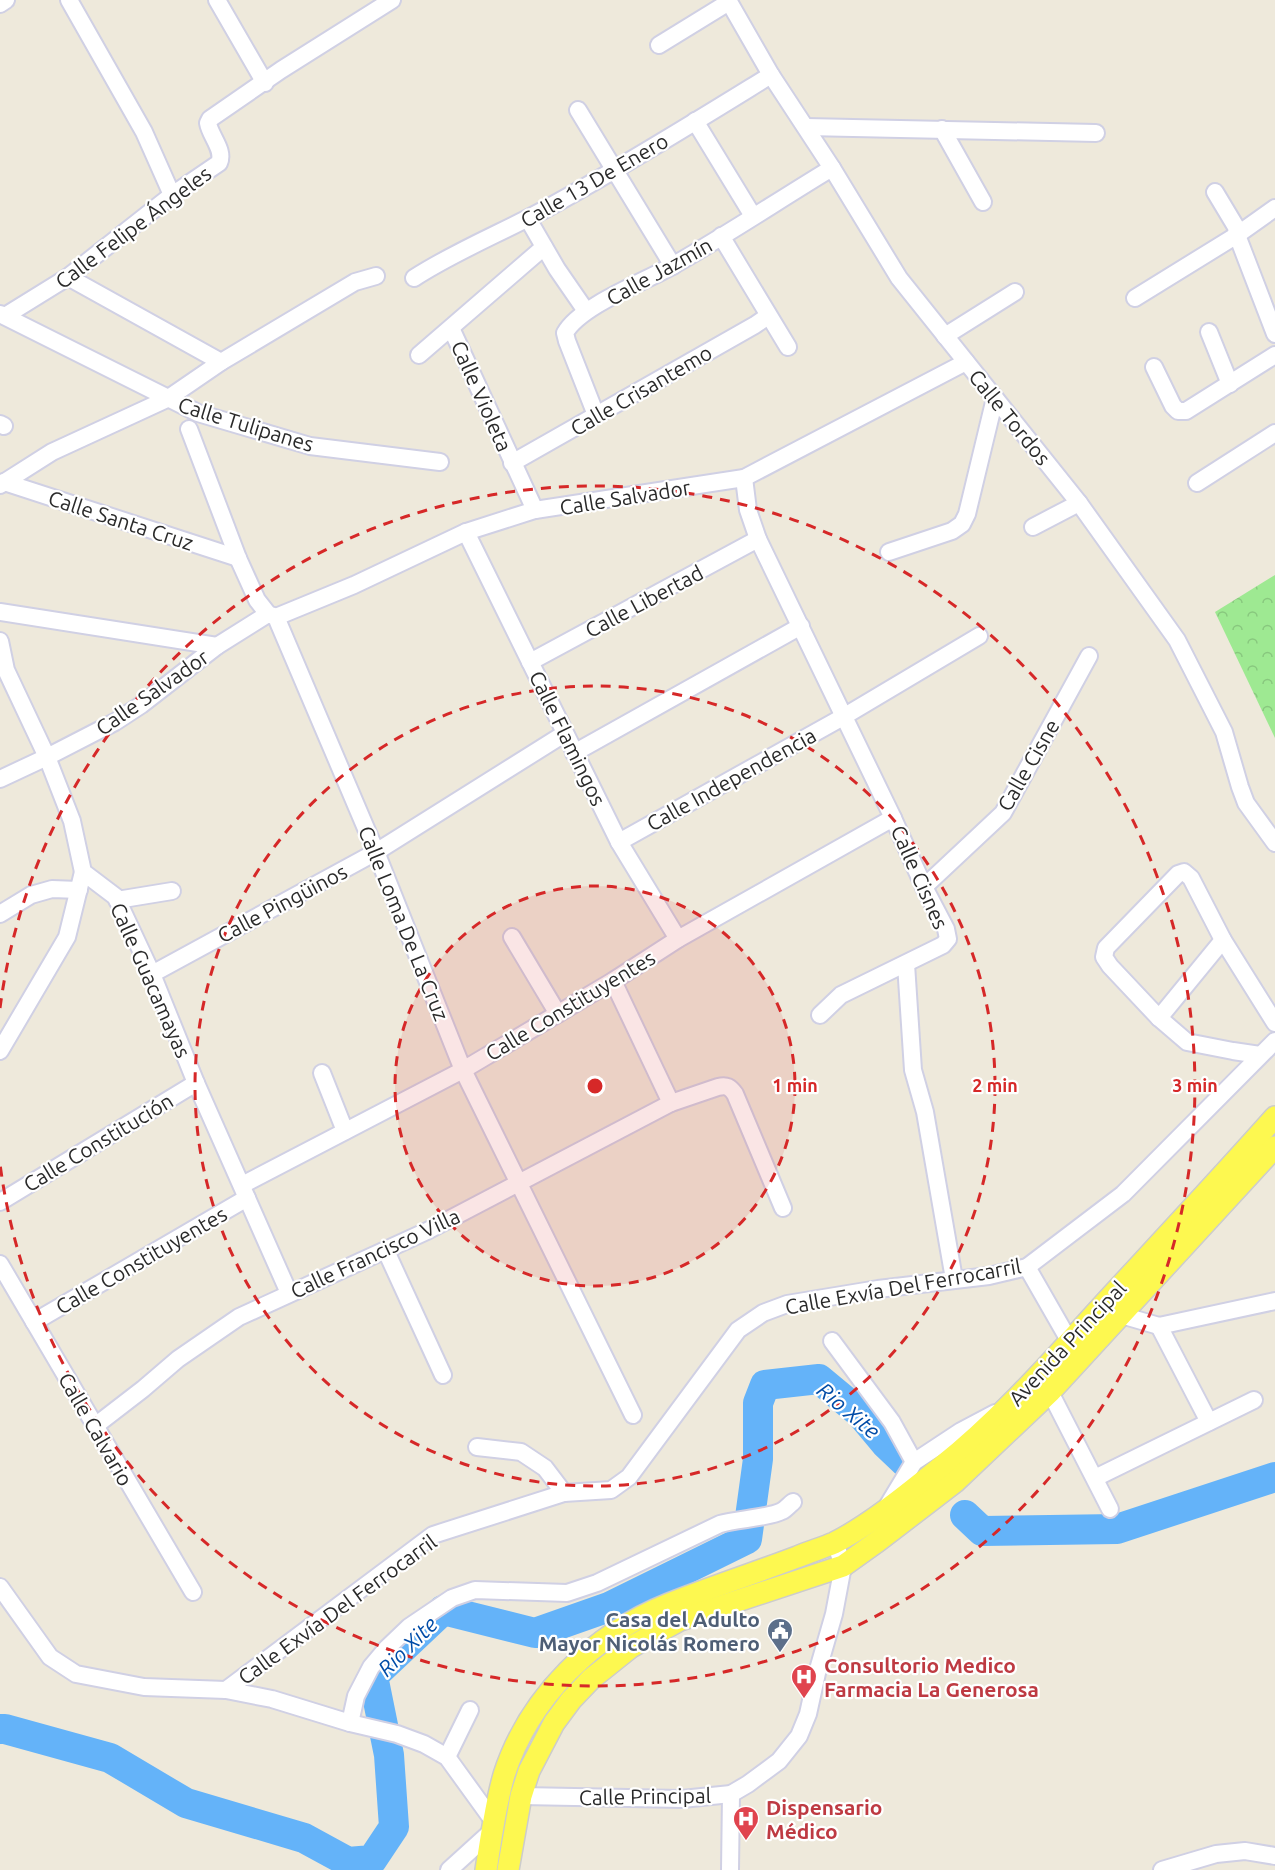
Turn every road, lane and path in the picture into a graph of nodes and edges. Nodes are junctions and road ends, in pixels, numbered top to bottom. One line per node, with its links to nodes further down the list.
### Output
1 (6, 0): 6 (street)
2 (69, 0): 18 (street)
3 (217, 0): 9 (street)
4 (392, 0): 9 (street, Calle Felipe Ángeles)
5 (728, 1): 7 (street); 8 (street, Calle Tordos)
6 (0, 4)
7 (659, 45)
8 (771, 75): 11 (street, Calle 13 De Enero); 12 (street, Calle Tordos)
9 (265, 83): 18 (street, Calle Felipe Ángeles)
10 (578, 110): 16 (street)
11 (695, 121): 16 (street, Calle 13 De Enero); 21 (street)
12 (806, 127): 13 (street); 15 (street, Calle Tordos)
13 (942, 129): 14 (street); 19 (street)
14 (1096, 133)
15 (832, 168): 21 (street, Calle Jazmín); 38 (street, Calle Tordos)
16 (614, 172): 22 (street, Calle 13 De Enero); 26 (street)
17 (1215, 192): 23 (street)
18 (172, 195): 28 (street, Calle Felipe Ángeles)
19 (983, 201)
20 (1275, 208): 23 (street)
21 (753, 216): 24 (street, Calle Jazmín)
22 (528, 219): 25 (street); 29 (street, Calle 13 De Enero)
23 (1237, 235): 31 (street); 37 (street)
24 (721, 236): 26 (street, Calle Jazmín); 34 (street)
25 (544, 247): 32 (street); 35 (street, Calle Violeta)
26 (673, 266): 32 (street, Calle Jazmín)
27 (376, 276): 43 (street)
28 (68, 277): 33 (street, Calle Felipe Ángeles); 43 (street)
29 (414, 278)
30 (1016, 292): 38 (street)
31 (1135, 298)
32 (586, 311): 48 (street, Calle Jazmín)
33 (2, 315): 46 (street, Calle Tulipanes)
34 (768, 316): 39 (street); 48 (street, Calle Crisantemo)
35 (452, 328): 40 (street); 52 (street, Calle Violeta)
36 (1209, 332): 45 (street)
37 (1275, 334)
38 (945, 336): 42 (street, Calle Tordos)
39 (788, 347)
40 (419, 355)
41 (1275, 356): 45 (street)
42 (966, 362): 47 (street, Calle Tordos); 53 (street, Calle Salvador)
43 (221, 363): 46 (street)
44 (1154, 367): 45 (street)
45 (1230, 384)
46 (167, 399): 51 (street, Calle Tulipanes); 55 (street)
47 (995, 399): 56 (street, Calle Tordos); 61 (street)
48 (596, 415): 52 (street, Calle Crisantemo)
49 (189, 429): 62 (street, Calle Loma De La Cruz)
50 (1275, 433): 54 (street)
51 (440, 462)
52 (512, 463): 57 (street, Calle Violeta)
53 (744, 478): 57 (street, Calle Salvador); 60 (street, Calle Cisnes)
54 (1197, 483)
55 (2, 484): 62 (street, Calle Santa Cruz)
56 (1079, 503): 58 (street); 79 (street, Calle Tordos)
57 (535, 510): 59 (street, Calle Salvador)
58 (1033, 527)
59 (466, 532): 64 (street, Calle Salvador); 70 (street, Calle Flamingos)
60 (758, 539): 65 (street, Calle Cisnes); 70 (street, Calle Libertad)
61 (888, 552)
62 (238, 558): 64 (street, Calle Loma De La Cruz)
63 (0, 612): 68 (street)
64 (272, 615): 68 (street, Calle Salvador); 80 (street, Calle Loma De La Cruz)
65 (801, 626): 72 (street, Calle Cisnes); 74 (street)
66 (980, 636): 72 (street, Calle Independencia)
67 (0, 640): 71 (street)
68 (217, 646): 75 (street, Calle Salvador)
69 (1089, 656): 82 (street, Calle Cisne)
70 (530, 663): 73 (street, Calle Flamingos)
71 (3, 671): 75 (street)
72 (843, 717): 77 (street, Calle Cisnes); 78 (street, Calle Independencia)
73 (564, 734): 74 (street, Calle Flamingos); 80 (street, Calle Pingüinos)
74 (574, 753): 78 (street, Calle Flamingos)
75 (47, 757): 76 (street, Calle Salvador); 81 (street)
76 (0, 779)
77 (893, 818): 82 (street, Calle Cisnes); 88 (street, Calle Constituyentes)
78 (619, 842): 88 (street, Calle Flamingos)
79 (1275, 843)
80 (376, 852): 91 (street, Calle Pingüinos); 100 (street, Calle Loma De La Cruz)
81 (83, 872): 83 (street); 85 (street, Calle Guacamayas)
82 (924, 887): 90 (street, Calle Cisnes)
83 (79, 890): 86 (street); 98 (street)
84 (171, 891): 85 (street)
85 (117, 900): 91 (street, Calle Guacamayas)
86 (0, 914)
87 (512, 938): 93 (street)
88 (678, 939): 92 (street, Calle Constituyentes)
89 (1223, 940): 95 (street); 95 (street); 96 (street)
90 (906, 964): 94 (street); 114 (street)
91 (152, 974): 102 (street, Calle Guacamayas)
92 (613, 981): 93 (street, Calle Constituyentes); 103 (street)
93 (558, 1014): 100 (street, Calle Constituyentes)
94 (820, 1015)
95 (1159, 1018): 99 (street)
96 (1275, 1023)
97 (1275, 1041): 99 (street, Calle Exvía Del Ferrocarril)
98 (0, 1052)
99 (1260, 1055): 113 (street, Calle Exvía Del Ferrocarril)
100 (463, 1070): 105 (street, Calle Constituyentes); 107 (street, Calle Loma De La Cruz)
101 (322, 1073): 105 (street)
102 (196, 1083): 108 (street, Calle Guacamayas); 109 (street, Calle Constitución)
103 (671, 1103): 107 (street, Calle Francisco Villa); 110 (street, Calle Francisco Villa)
104 (1275, 1117): 121 (main road, Avenida Principal)
105 (345, 1131): 108 (street, Calle Constituyentes)
106 (1275, 1147): 117 (main road, Avenida Principal)
107 (519, 1184): 111 (street, Calle Francisco Villa); 126 (street, Calle Loma De La Cruz)
108 (245, 1192): 115 (street, Calle Guacamayas); 118 (street, Calle Constituyentes)
109 (0, 1202)
110 (783, 1208)
111 (386, 1251): 115 (street, Calle Francisco Villa); 122 (street)
112 (0, 1264): 118 (street, Calle Calvario)
113 (1027, 1267): 114 (street, Calle Exvía Del Ferrocarril); 121 (street)
114 (954, 1279): 132 (street, Calle Exvía Del Ferrocarril)
115 (289, 1293): 128 (street, Calle Francisco Villa)
116 (1275, 1302): 119 (street)
117 (1121, 1315): 119 (street); 123 (main road, Avenida Principal)
118 (34, 1322): 128 (street, Calle Calvario)
119 (1159, 1326): 127 (street)
120 (832, 1341): 130 (street)
121 (1070, 1342): 125 (main road, Avenida Principal)
122 (443, 1375)
123 (1050, 1392): 131 (street); 137 (main road, Avenida Principal)
124 (1254, 1400): 127 (street)
125 (1009, 1405): 130 (street); 134 (main road, Avenida Principal)
126 (633, 1415)
127 (1209, 1422): 131 (street)
128 (95, 1426): 139 (street, Calle Calvario)
129 (477, 1447): 132 (street)
130 (914, 1462): 134 (street)
131 (1095, 1479): 135 (street)
132 (564, 1493): 140 (street, Calle Exvía Del Ferrocarril)
133 (793, 1502): 142 (street)
134 (885, 1509): 136 (main road, Avenida Principal)
135 (1110, 1509)
136 (835, 1542): 137 (street, Calle Principal); 146 (main road, Avenida Principal)
137 (843, 1566): 144 (street, Calle Principal); 145 (main road, Avenida Principal)
138 (0, 1587): 140 (street)
139 (193, 1592)
140 (226, 1690): 142 (street)
141 (470, 1710): 143 (street)
142 (357, 1724): 143 (street)
143 (447, 1757): 146 (street)
144 (731, 1794): 145 (street, Calle Principal); 151 (street)
145 (521, 1796): 150 (main road, Avenida Principal)
146 (493, 1827): 148 (street); 149 (main road, Avenida Principal)
147 (1275, 1856): 152 (street)
148 (449, 1870)
149 (486, 1870)
150 (508, 1870)
151 (730, 1870)
152 (1162, 1870)

